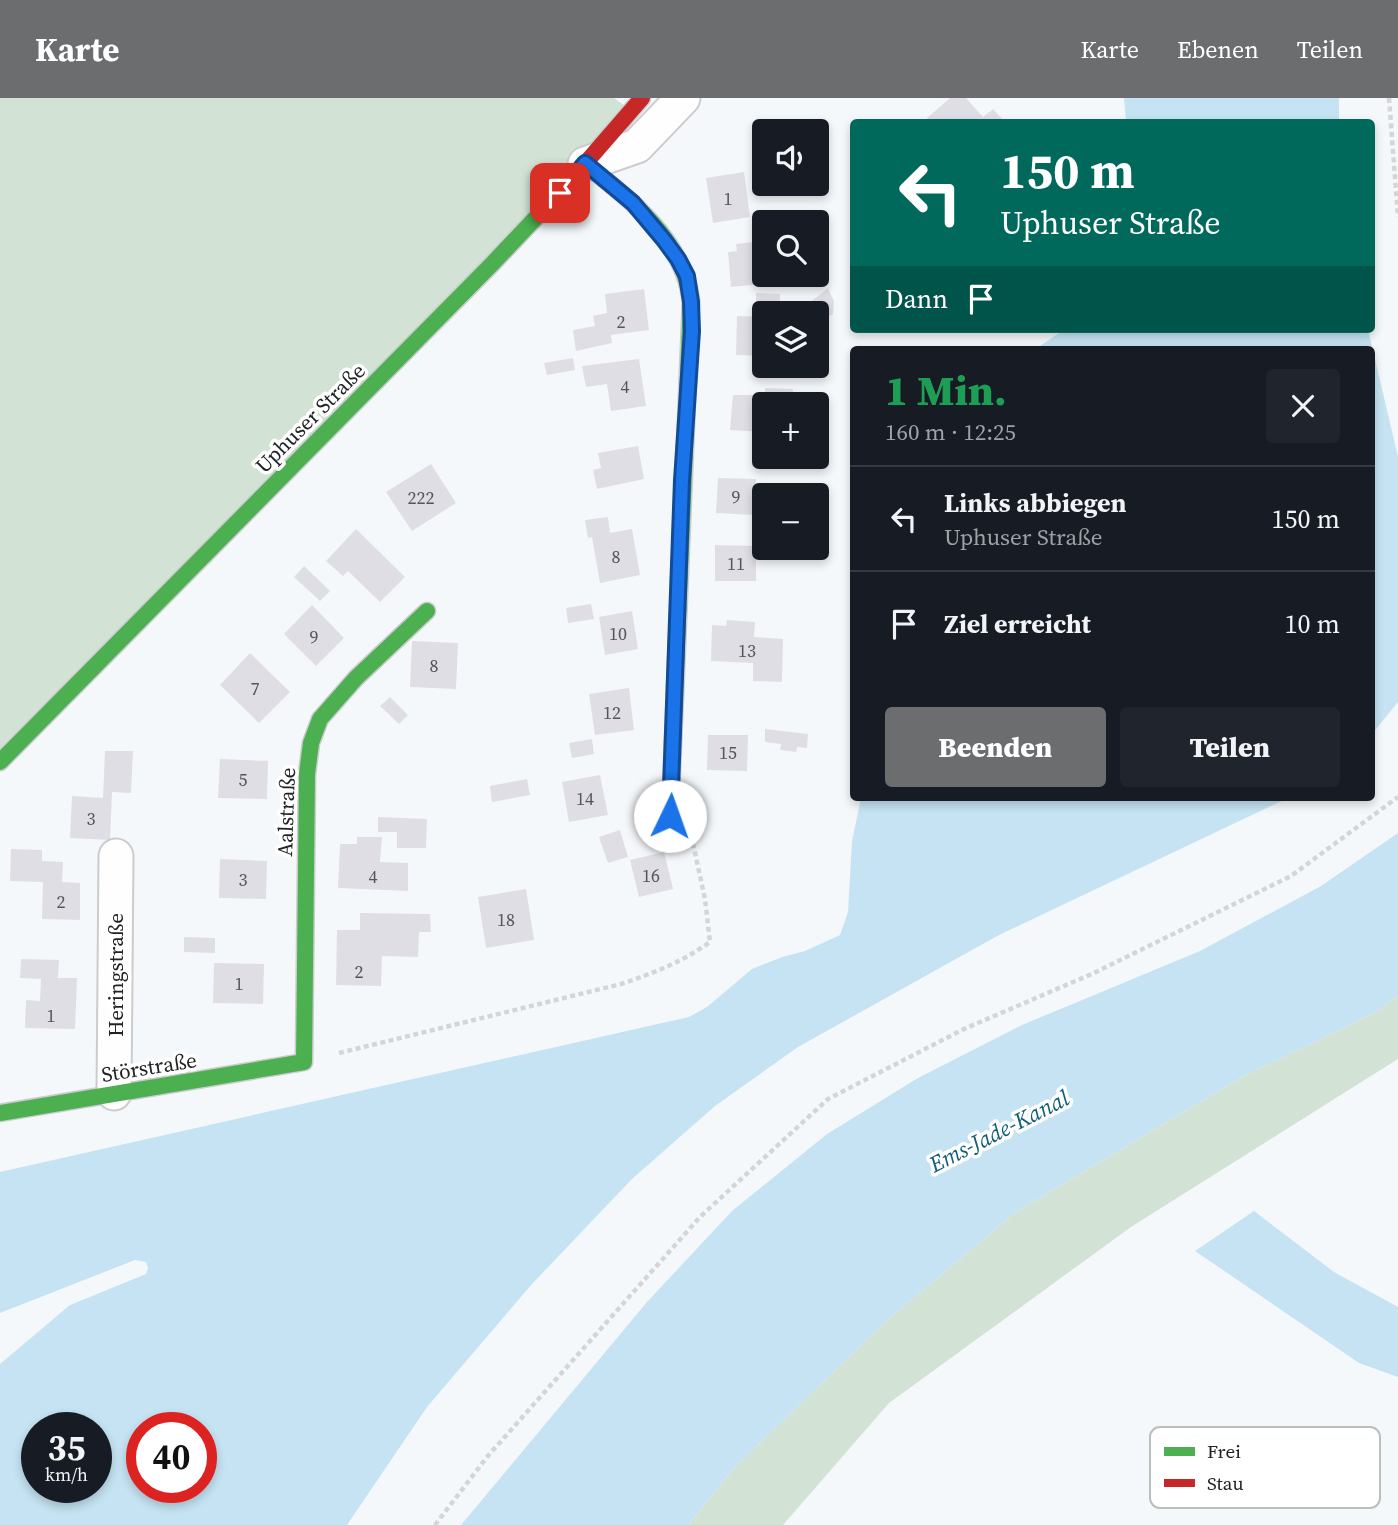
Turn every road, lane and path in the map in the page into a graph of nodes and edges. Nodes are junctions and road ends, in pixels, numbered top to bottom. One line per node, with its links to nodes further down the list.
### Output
1 (642, 98): 4 (street, Uphuser Straße)
2 (683, 98): 4 (street)
3 (1389, 98): 5 (path)
4 (585, 163): 7 (street, Uphuser Straße); 9 (street)
5 (1398, 217)
6 (427, 611): 11 (street, Aalstraße)
7 (0, 762)
8 (1398, 797): 14 (path)
9 (670, 816): 11 (path)
10 (116, 856): 12 (street, Heringstraße)
11 (304, 1062): 12 (street, Störstraße)
12 (114, 1093): 13 (street, Störstraße)
13 (0, 1113)
14 (435, 1525)

